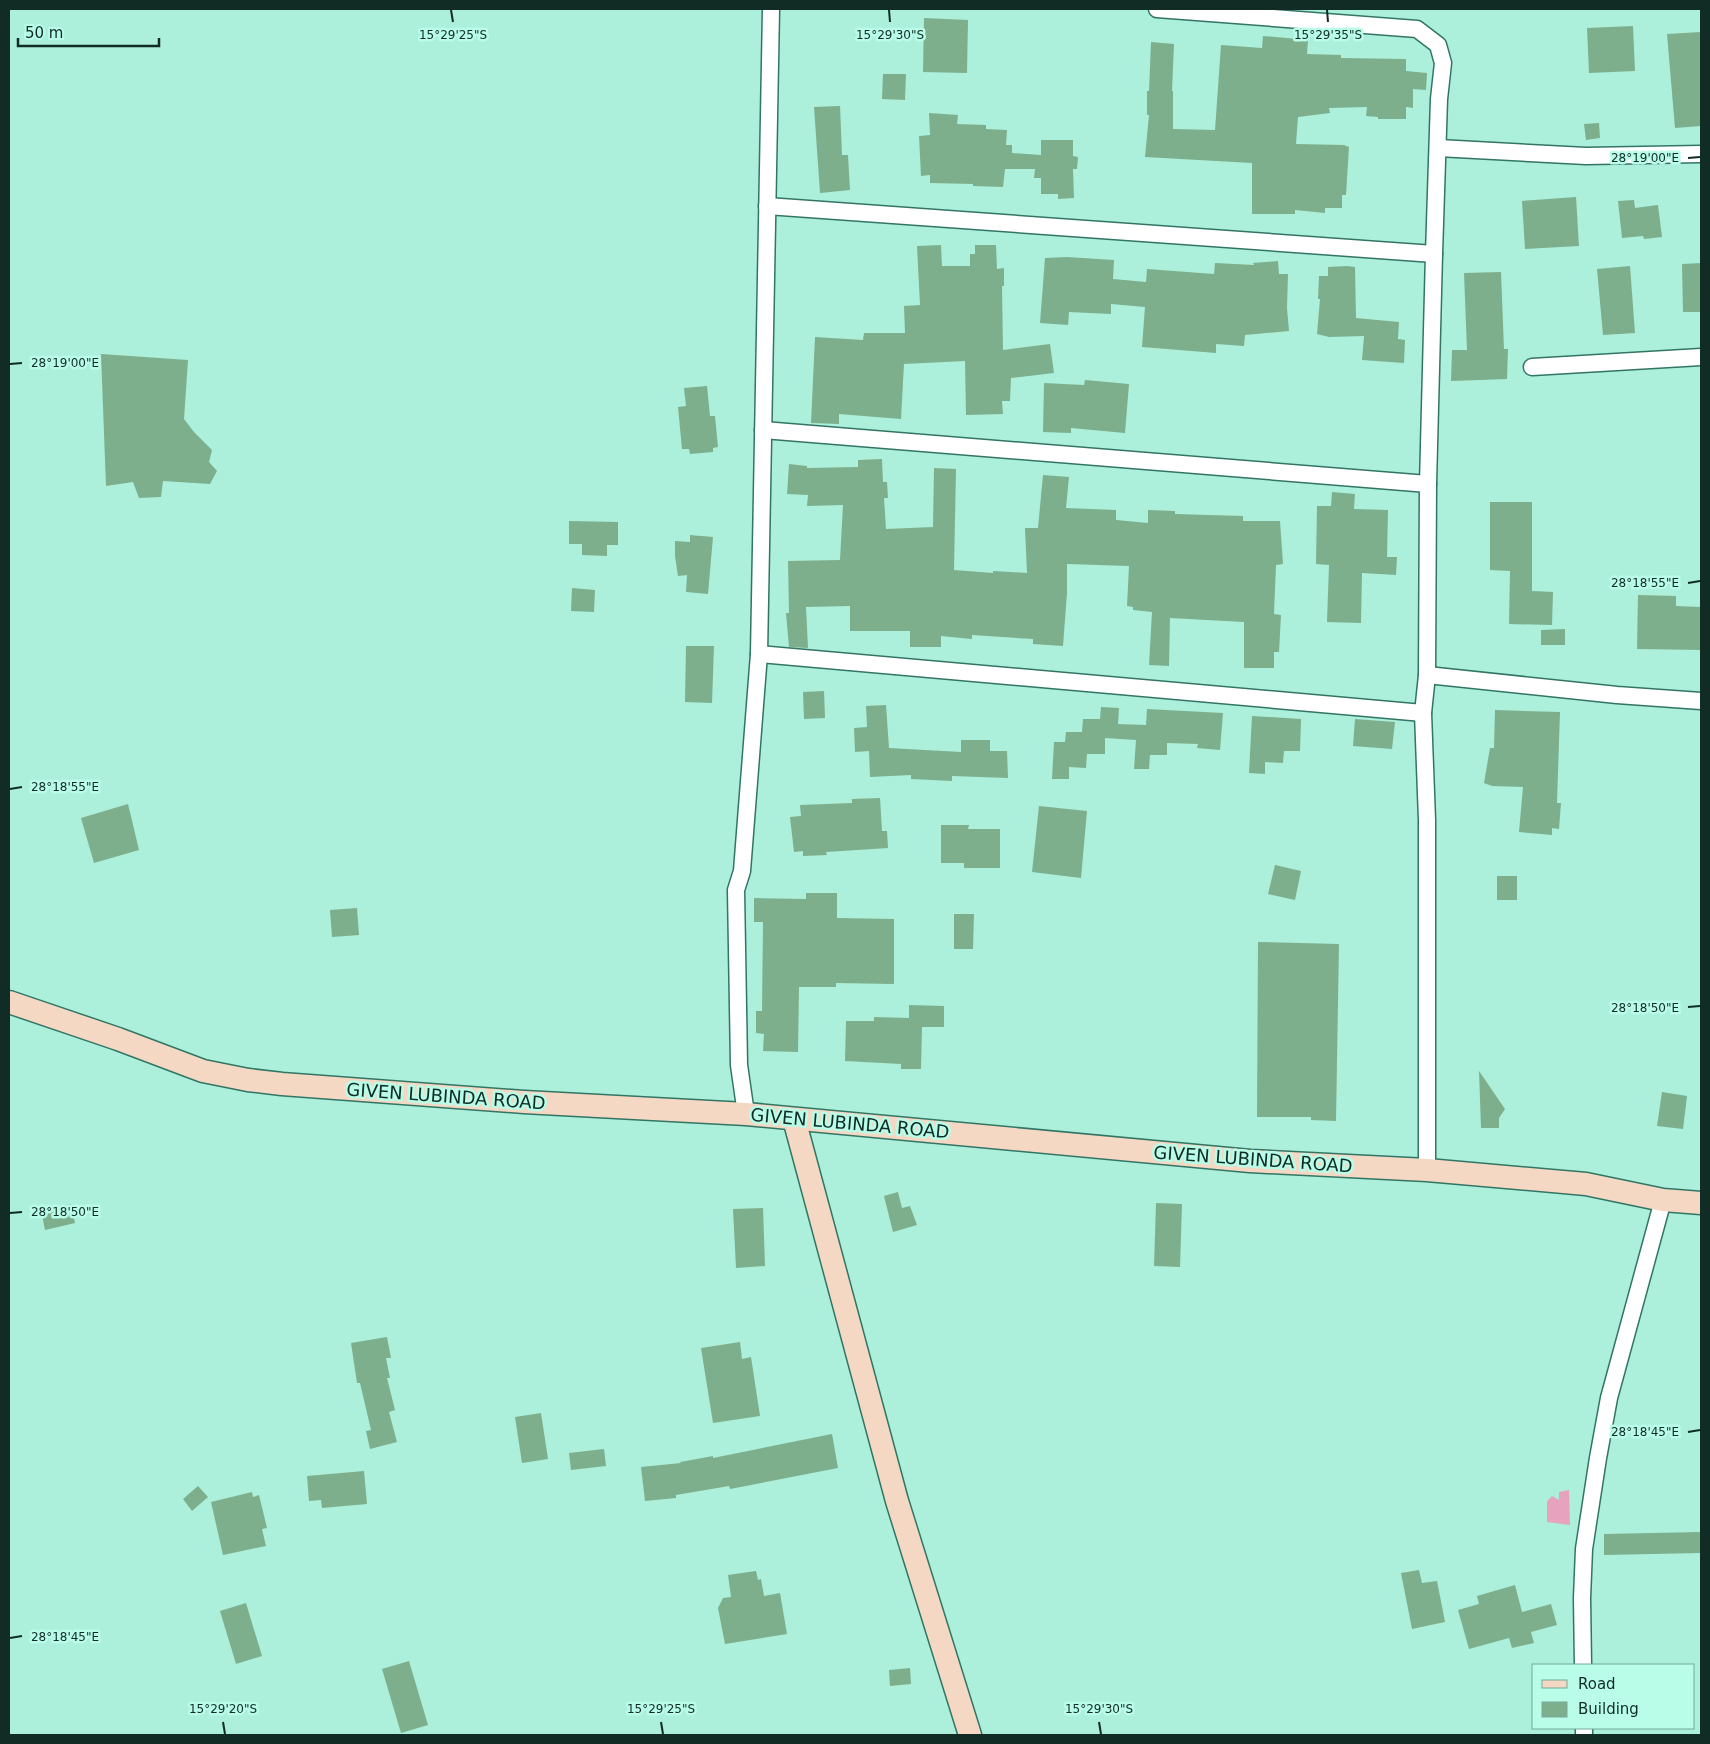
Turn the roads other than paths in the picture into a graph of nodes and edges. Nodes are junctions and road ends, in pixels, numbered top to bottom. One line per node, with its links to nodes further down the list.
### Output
1 (771, 9): 5 (street)
2 (1157, 9): 3 (street)
3 (1438, 148): 4 (street); 6 (street)
4 (1701, 154)
5 (767, 206): 6 (street); 9 (street)
6 (1434, 254): 10 (street)
7 (1701, 357): 8 (street)
8 (1532, 367)
9 (763, 430): 10 (street); 11 (street)
10 (1428, 484): 12 (street)
11 (758, 654): 14 (street); 16 (street)
12 (1426, 675): 13 (street); 14 (street)
13 (1701, 701)
14 (1423, 713): 18 (street)
15 (9, 1002): 16 (street, GIVEN LUBINDA ROAD)
16 (746, 1114): 17 (street, GIVEN LUBINDA ROAD)
17 (794, 1119): 18 (street, GIVEN LUBINDA ROAD); 22 (street)
18 (1427, 1170): 19 (street, GIVEN LUBINDA ROAD)
19 (1663, 1200): 20 (street, GIVEN LUBINDA ROAD); 21 (street)
20 (1701, 1203)
21 (1583, 1664)
22 (970, 1735)

